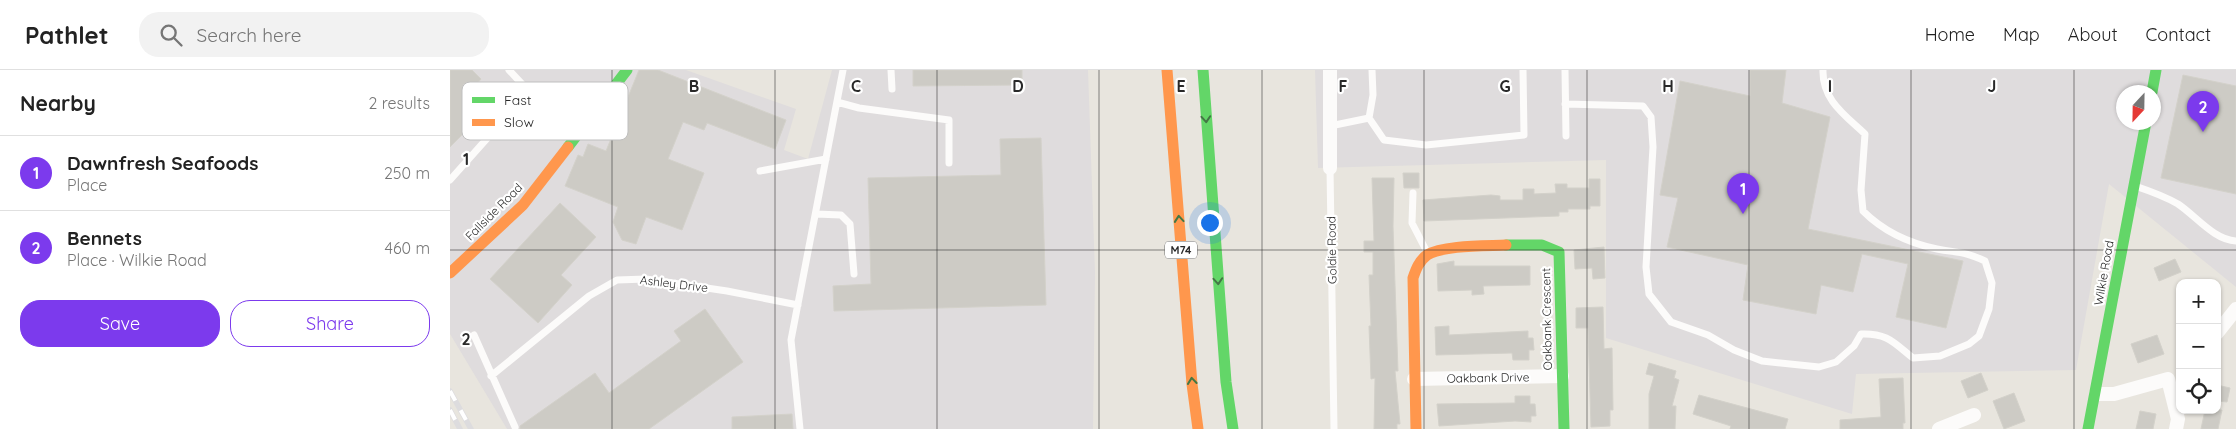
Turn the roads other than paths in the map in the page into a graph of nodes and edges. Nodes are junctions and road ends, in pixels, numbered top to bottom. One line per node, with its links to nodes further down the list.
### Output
1 (509, 70): 13 (lane)
2 (627, 70): 14 (main road, Fallside Road)
3 (844, 70): 17 (lane)
4 (891, 70): 16 (lane)
5 (1167, 70): 49 (main road, M74, one-way to 5)
6 (1203, 70): 50 (main road, M74, one-way to 50)
7 (1330, 70): 20 (street, Goldie Road)
8 (1372, 70): 19 (lane)
9 (1522, 70): 19 (lane)
10 (1565, 70): 18 (lane)
11 (1823, 70): 18 (lane)
12 (2156, 70): 15 (main road)
13 (520, 82)
14 (618, 82)
15 (2153, 85)
16 (892, 89)
17 (837, 102): 25 (lane); 26 (lane)
18 (1565, 104): 22 (lane)
19 (1369, 118): 20 (lane)
20 (1330, 126): 27 (street, Goldie Road)
21 (2144, 130): 30 (main road, Wilkie Road)
22 (1566, 136)
23 (486, 140): 29 (lane)
24 (573, 140): 35 (main road, Fallside Road)
25 (826, 160): 28 (lane); 32 (lane)
26 (949, 163)
27 (1330, 168): 51 (lane, Goldie Road)
28 (760, 171)
29 (450, 180)
30 (2134, 186): 33 (lane); 45 (main road, Wilkie Road)
31 (1413, 193): 34 (lane)
32 (816, 214): 36 (lane); 37 (lane)
33 (2236, 241)
34 (1428, 254): 42 (main road, Oakbank Crescent); 44 (main road)
35 (450, 273)
36 (854, 274)
37 (798, 305): 41 (lane, Ashley Drive); 48 (lane)
38 (2236, 309): 39 (street)
39 (2221, 328)
40 (474, 335): 41 (lane)
41 (491, 376): 47 (lane)
42 (1562, 376): 44 (street, Oakbank Drive); 53 (main road, Oakbank Crescent)
43 (2174, 376): 45 (street); 56 (street)
44 (1414, 379): 52 (main road)
45 (2096, 394): 55 (main road, Wilkie Road)
46 (1974, 415): 54 (street)
47 (515, 427)
48 (800, 429)
49 (1198, 429)
50 (1232, 429)
51 (1334, 429)
52 (1416, 429)
53 (1564, 429)
54 (1939, 429)
55 (2088, 429)
56 (2176, 429)

